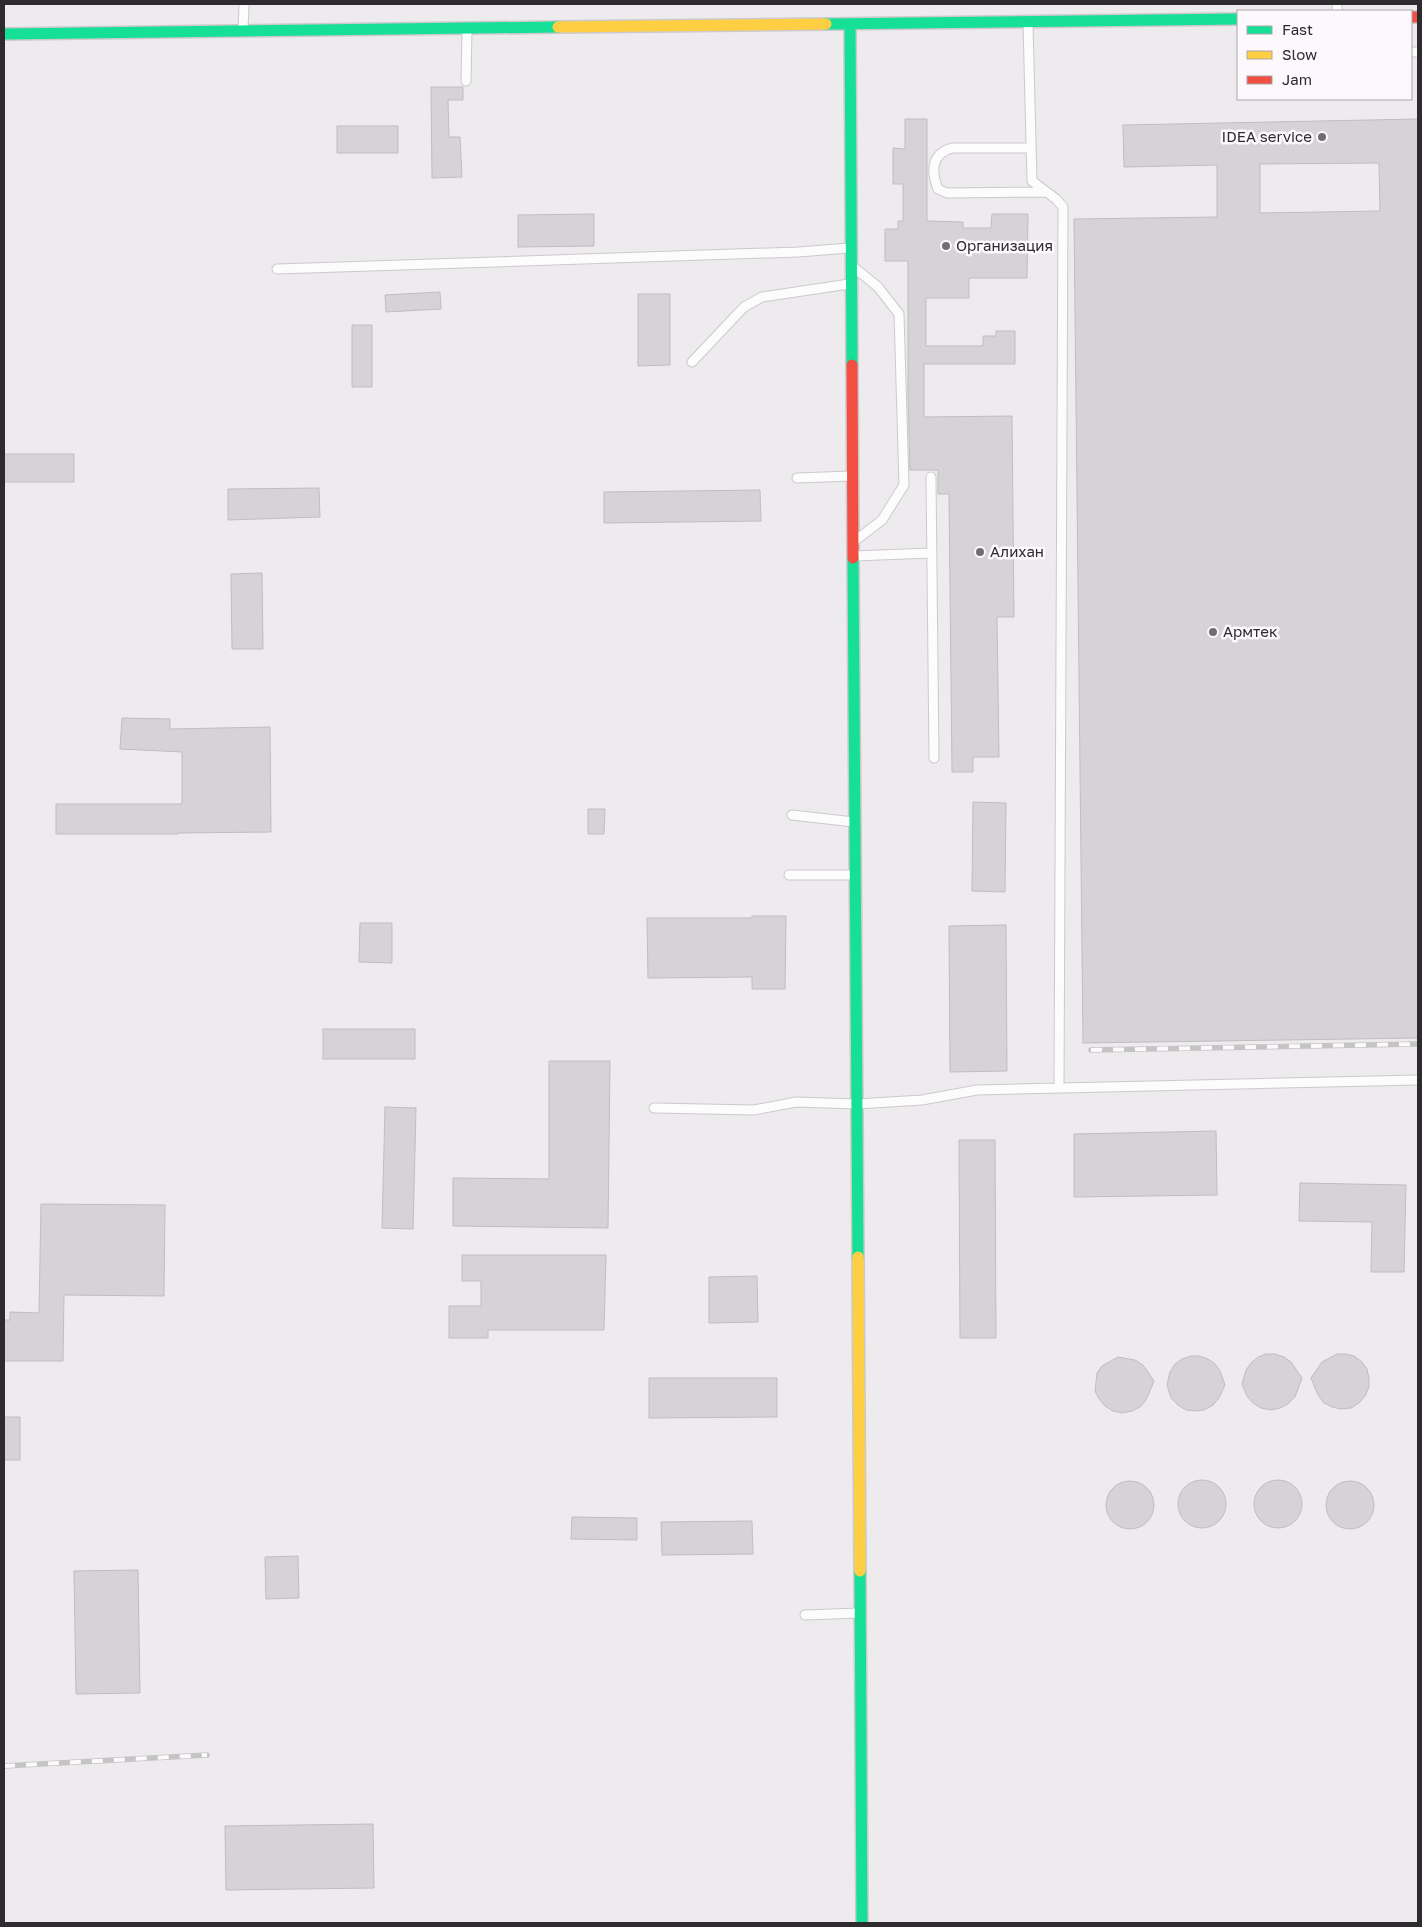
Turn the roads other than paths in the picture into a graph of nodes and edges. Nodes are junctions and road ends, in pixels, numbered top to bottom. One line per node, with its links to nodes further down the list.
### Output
1 (244, 4): 6 (lane)
2 (1237, 19): 3 (street)
3 (1028, 22): 4 (street); 9 (lane)
4 (850, 24): 5 (street); 11 (street)
5 (467, 28): 6 (street); 8 (lane)
6 (243, 30): 7 (street)
7 (4, 34)
8 (466, 80)
9 (1030, 148): 10 (lane); 10 (lane)
10 (1046, 192): 28 (lane)
11 (852, 248): 12 (street); 13 (lane)
12 (852, 265): 14 (street); 19 (lane)
13 (277, 269)
14 (852, 284): 15 (lane); 16 (street)
15 (692, 362)
16 (853, 476): 18 (lane); 19 (street)
17 (931, 477): 20 (lane)
18 (797, 478)
19 (854, 542): 21 (street)
20 (932, 553): 21 (lane); 22 (lane)
21 (854, 556): 24 (street)
22 (934, 758)
23 (792, 816): 24 (lane)
24 (856, 822): 26 (street)
25 (789, 875): 26 (lane)
26 (856, 875): 29 (street)
27 (1418, 1080): 28 (lane)
28 (1059, 1088): 29 (lane)
29 (857, 1104): 30 (lane); 31 (street)
30 (654, 1108)
31 (860, 1613): 32 (lane); 33 (street)
32 (805, 1615)
33 (862, 1923)

